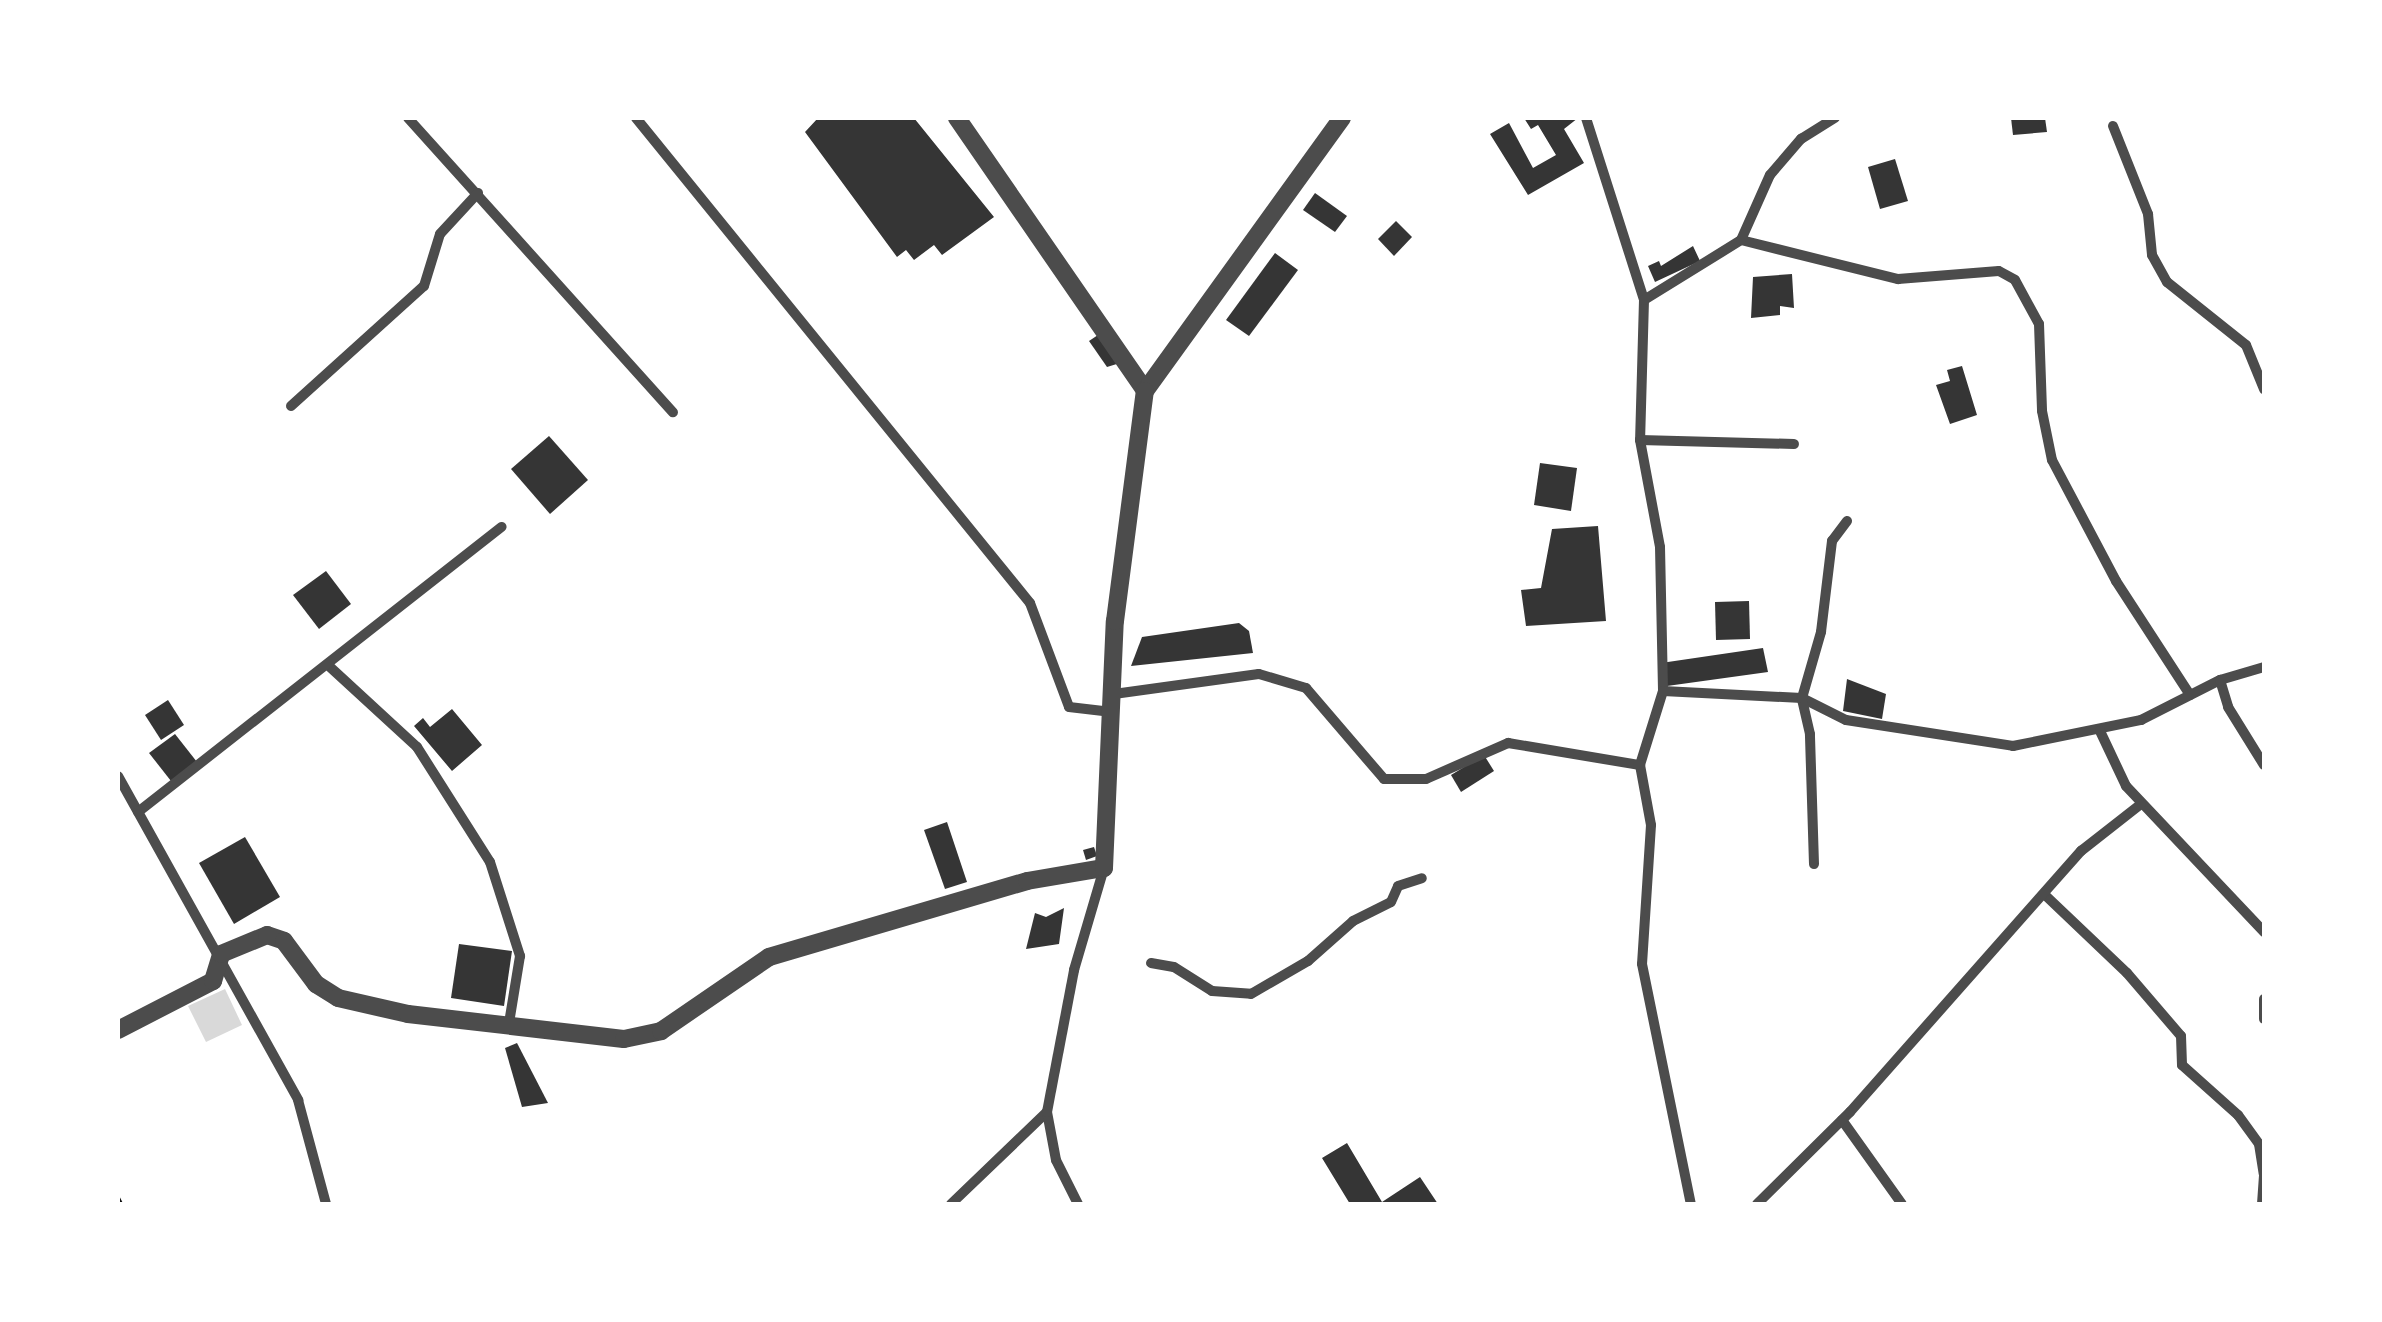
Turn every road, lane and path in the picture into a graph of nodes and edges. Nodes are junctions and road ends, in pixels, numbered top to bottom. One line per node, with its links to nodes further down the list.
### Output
1 (408, 118): 8 (street)
2 (636, 118): 25 (street)
3 (957, 118): 12 (street)
4 (1342, 118): 12 (street)
5 (1586, 118): 10 (street)
6 (1835, 118): 9 (street)
7 (2114, 126): 11 (street)
8 (478, 194): 13 (street); 14 (street)
9 (1741, 240): 10 (street); 23 (street)
10 (1644, 300): 15 (street)
11 (2264, 389)
12 (1145, 391): 25 (street)
13 (291, 406)
14 (673, 412)
15 (1640, 440): 16 (street); 22 (street)
16 (1794, 444)
17 (1847, 521): 24 (street)
18 (502, 526): 19 (street)
19 (330, 667): 31 (street); 41 (street)
20 (2264, 667): 21 (street)
21 (2220, 680): 23 (street); 28 (street)
22 (1663, 691): 24 (street); 27 (street)
23 (2190, 694): 26 (street)
24 (1802, 698): 26 (street); 32 (street)
25 (1113, 703): 27 (street); 33 (street)
26 (2100, 732): 30 (street)
27 (1640, 765): 51 (street)
28 (2264, 765)
29 (118, 776): 31 (street)
30 (2140, 804): 35 (street); 36 (street)
31 (138, 812): 37 (street)
32 (1814, 864)
33 (1104, 868): 41 (street); 43 (street)
34 (1422, 878): 38 (street)
35 (2045, 895): 44 (street); 45 (street)
36 (2264, 932)
37 (222, 954): 41 (street); 42 (street); 48 (street)
38 (1151, 963)
39 (2264, 998): 40 (street)
40 (2264, 1019)
41 (509, 1023)
42 (118, 1030)
43 (1047, 1112): 49 (street); 50 (street)
44 (1842, 1120): 52 (street); 53 (street)
45 (2264, 1175): 54 (street)
46 (118, 1198): 47 (path)
47 (121, 1204)
48 (326, 1204)
49 (951, 1204)
50 (1078, 1204)
51 (1691, 1204)
52 (1757, 1204)
53 (1902, 1204)
54 (2262, 1204)

